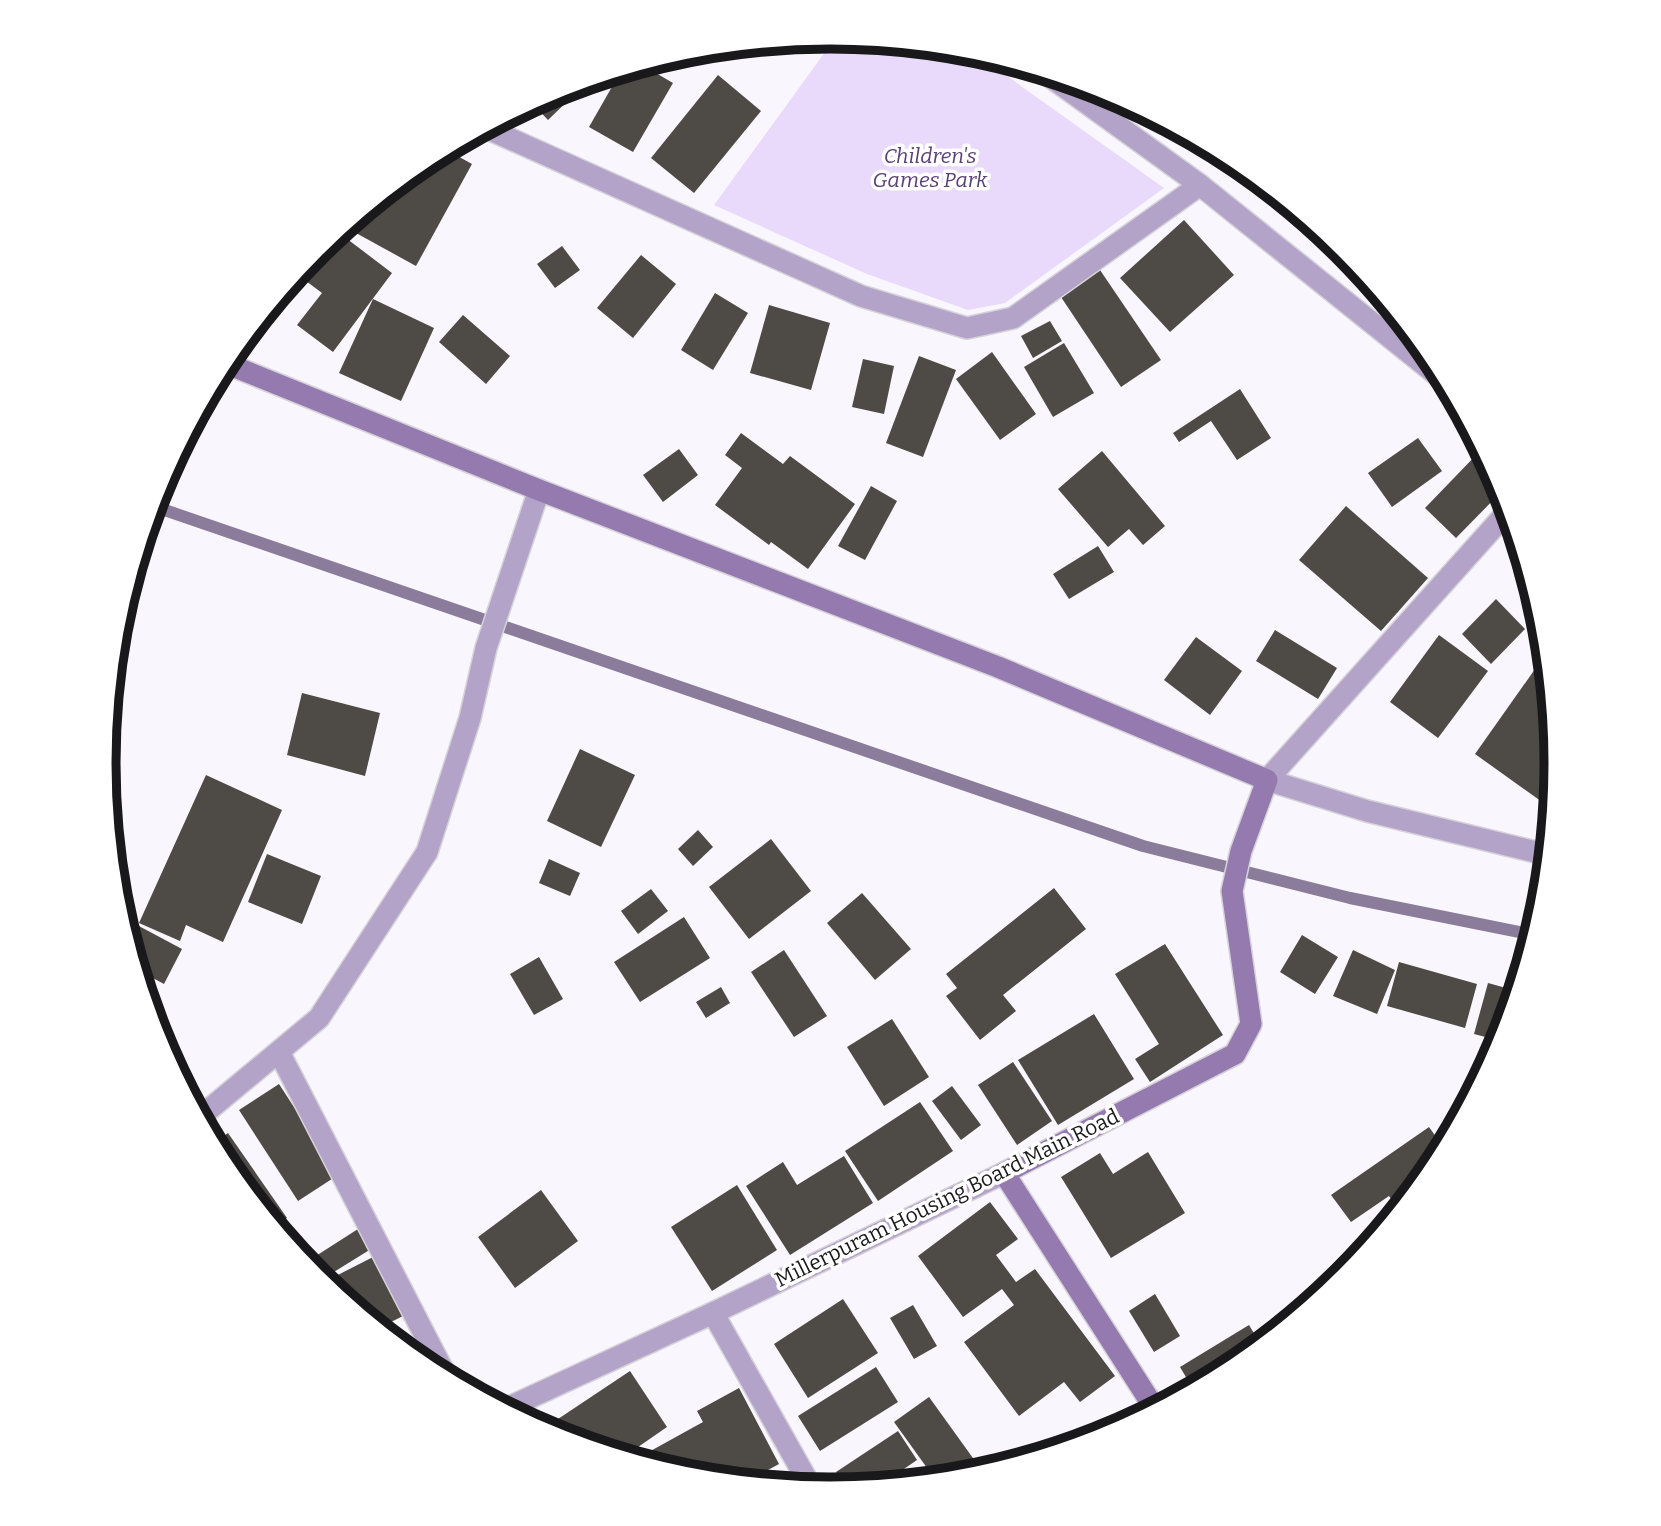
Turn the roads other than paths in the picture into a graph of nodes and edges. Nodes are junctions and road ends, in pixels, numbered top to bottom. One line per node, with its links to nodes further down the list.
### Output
1 (1069, 90): 3 (street)
2 (497, 133): 3 (street)
3 (1200, 185): 4 (street)
4 (1422, 363)
5 (236, 367): 6 (street)
6 (539, 490): 8 (street); 10 (street)
7 (1501, 519): 8 (street)
8 (1266, 780): 9 (street); 12 (street, Millerpuram Housing Board Main Road)
9 (1538, 853)
10 (279, 1052): 11 (street); 14 (street)
11 (207, 1111)
12 (1004, 1173): 13 (street, Millerpuram Housing Board Main Road); 16 (street)
13 (713, 1313): 15 (street, Millerpuram Housing Board Main Road); 17 (street)
14 (437, 1359)
15 (516, 1404)
16 (1145, 1404)
17 (805, 1476)

